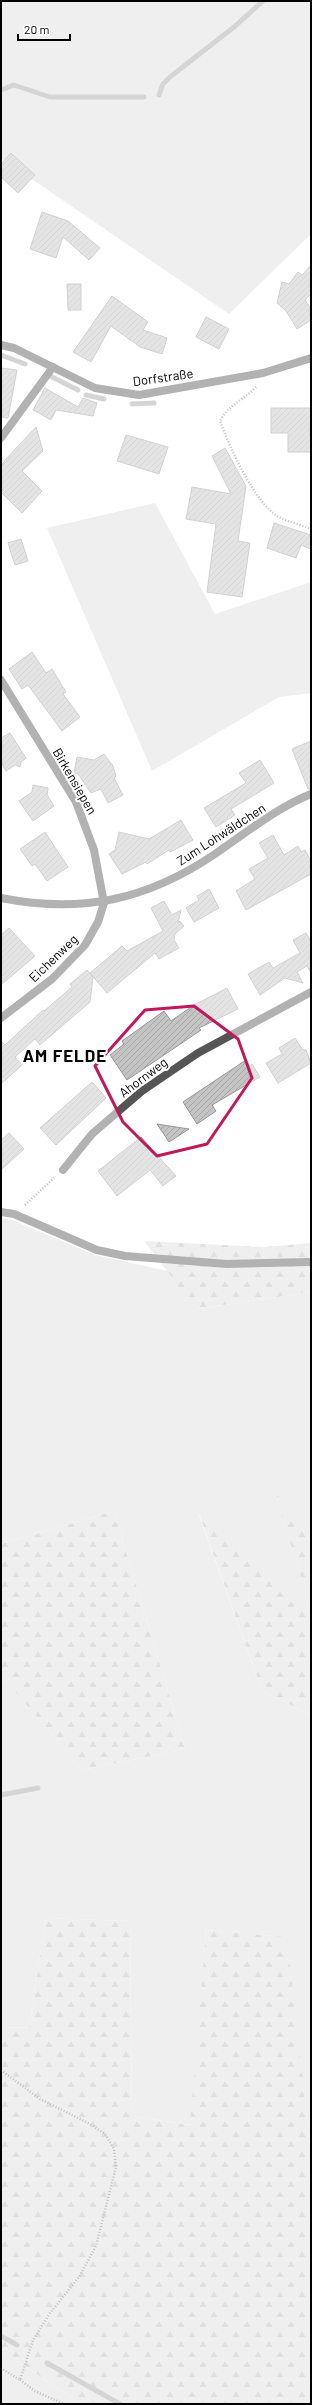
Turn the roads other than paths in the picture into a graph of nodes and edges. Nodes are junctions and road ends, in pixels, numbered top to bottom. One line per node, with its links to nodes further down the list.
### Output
1 (1, 345): 3 (street, Dorfstraße)
2 (311, 358): 3 (street, Dorfstraße)
3 (53, 366): 4 (street)
4 (1, 438)
5 (1, 680): 8 (street, Birkensiepen)
6 (311, 794): 8 (street, Zum Lohwäldchen)
7 (1, 898): 8 (street, Zum Lohwäldchen)
8 (104, 903): 10 (street, Eichenweg)
9 (311, 992): 11 (street, Ahornweg)
10 (1, 1018)
11 (63, 1170)
12 (1, 1212): 13 (street)
13 (311, 1262)

